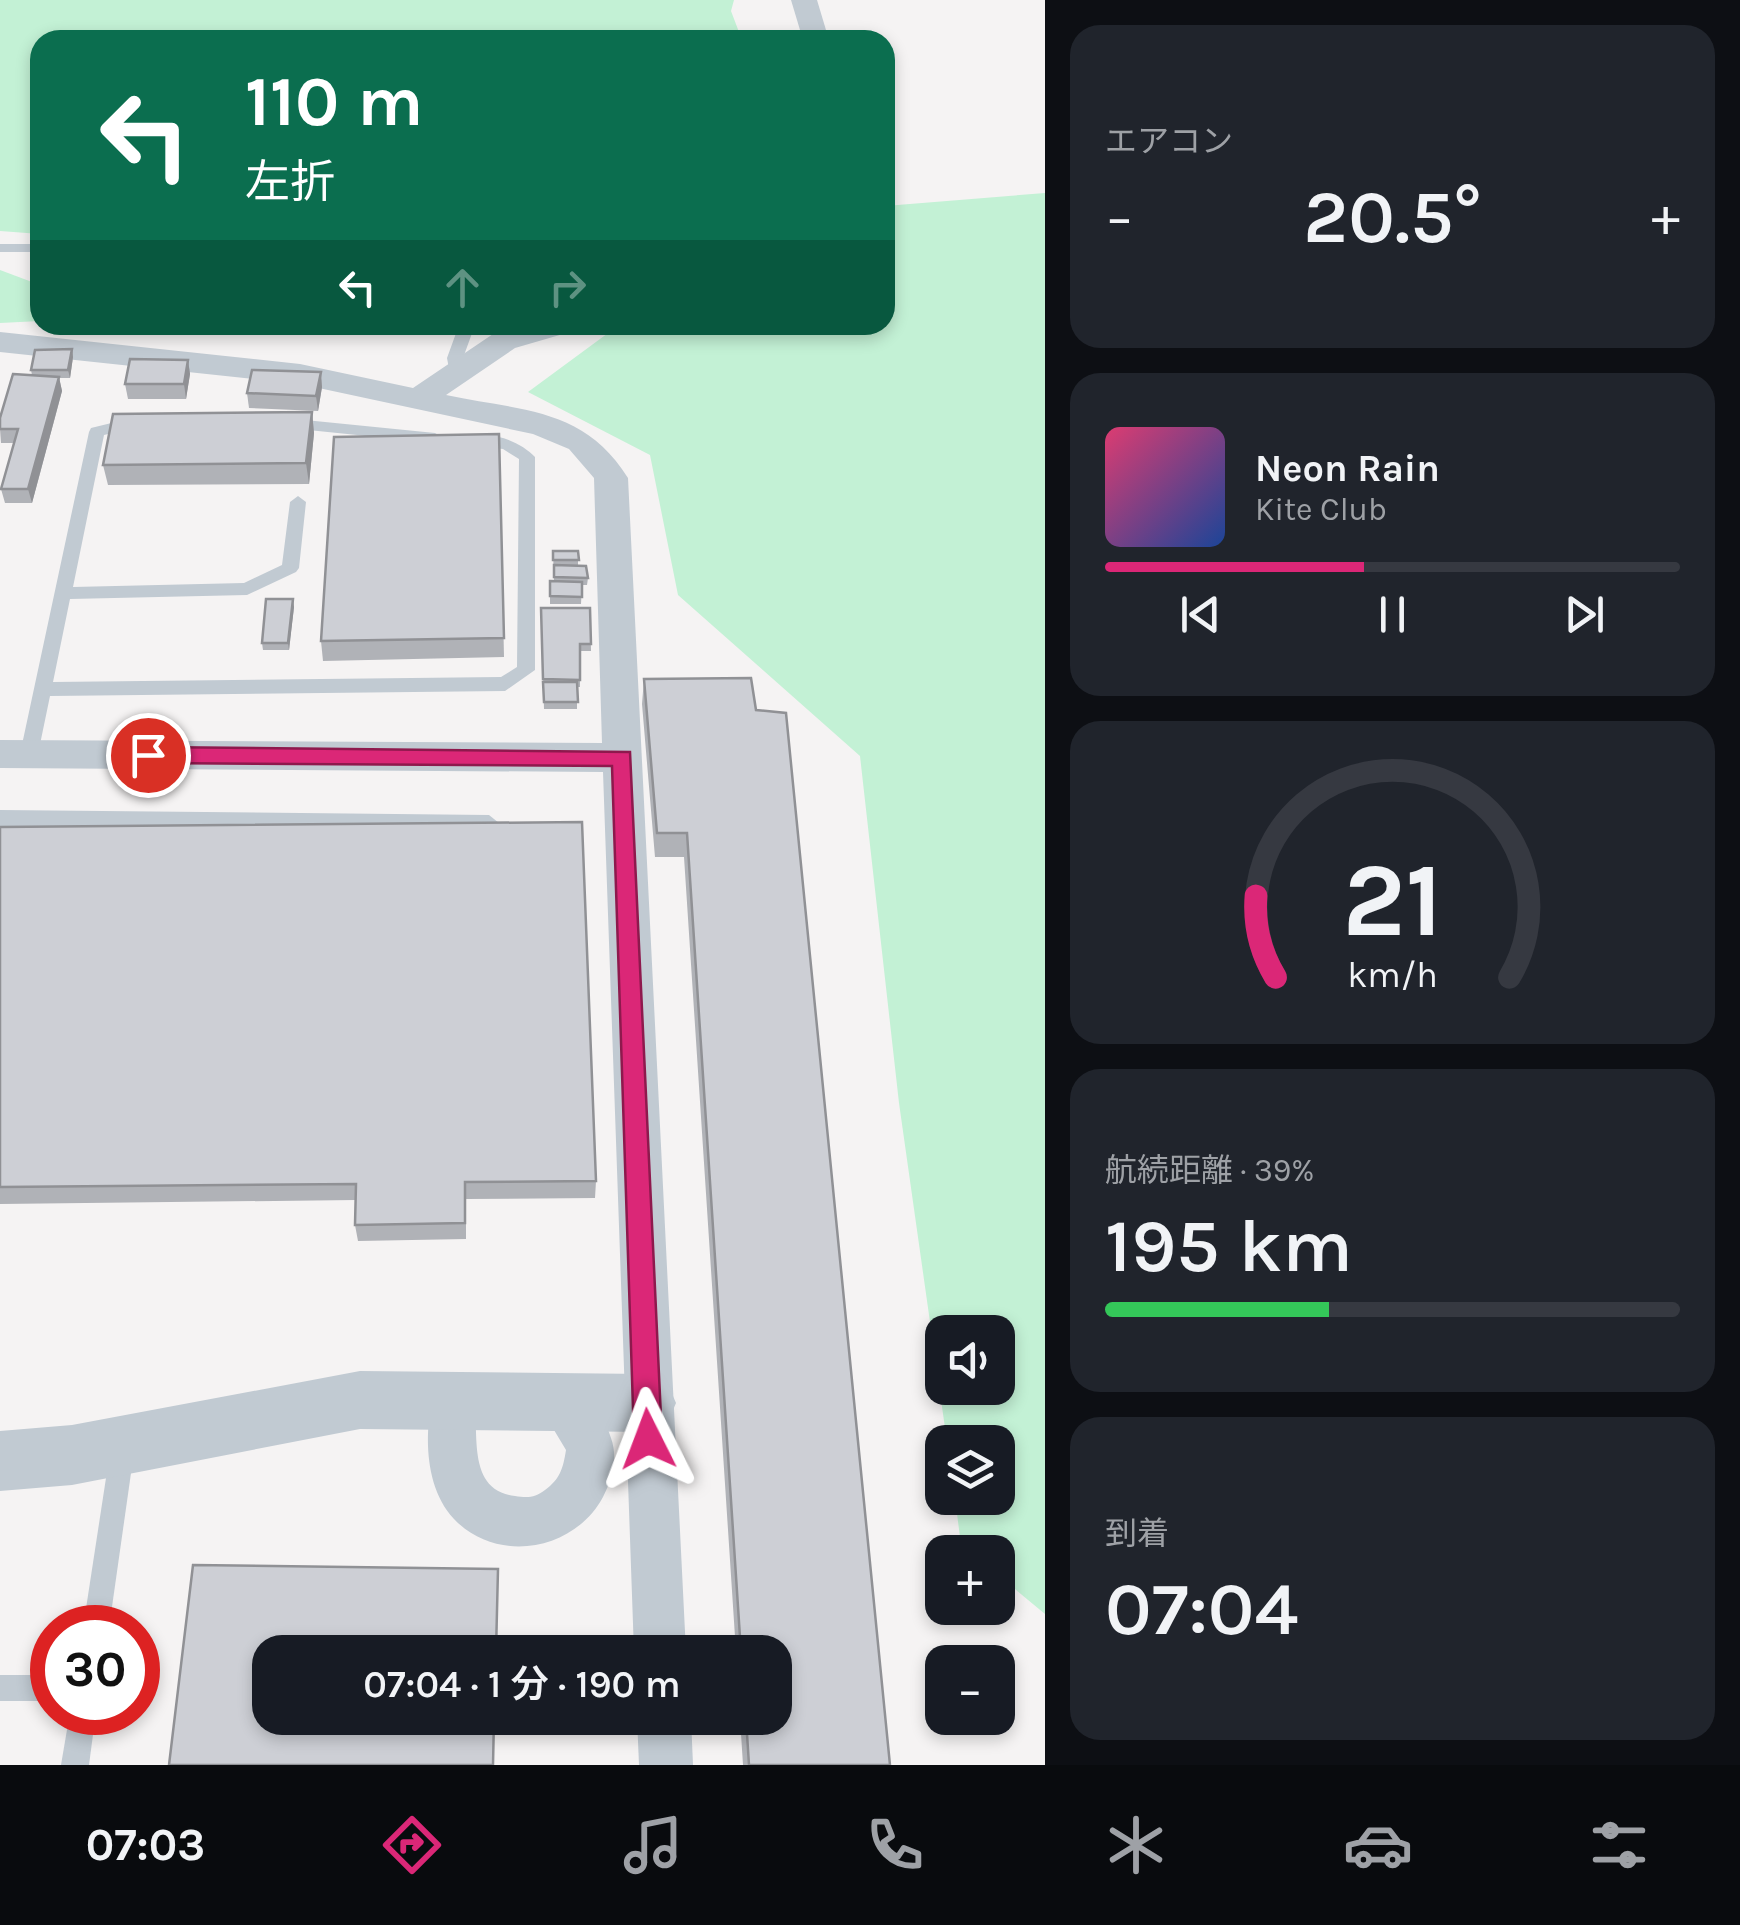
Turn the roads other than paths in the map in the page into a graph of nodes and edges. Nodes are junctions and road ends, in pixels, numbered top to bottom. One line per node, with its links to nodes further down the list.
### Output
1 (804, 0): 2 (street)
2 (813, 30)
3 (0, 248): 4 (lane)
4 (30, 248)
5 (464, 335): 8 (lane)
6 (525, 335): 8 (street)
7 (0, 342): 9 (street)
8 (458, 374): 9 (street)
9 (418, 399): 16 (street)
10 (161, 422): 13 (lane)
11 (257, 423): 14 (lane)
12 (298, 502): 13 (lane)
13 (62, 593): 14 (lane)
14 (42, 688): 15 (lane)
15 (15, 754): 16 (street)
16 (622, 758): 21 (street)
17 (0, 818): 18 (lane)
18 (512, 823)
19 (453, 1398): 20 (street); 20 (street); 22 (street)
20 (560, 1400): 21 (street)
21 (646, 1403): 25 (street)
22 (124, 1444): 23 (street); 24 (lane)
23 (0, 1461)
24 (100, 1605)
25 (659, 1635)
26 (0, 1688): 27 (lane)
27 (30, 1688)
28 (80, 1735): 30 (lane)
29 (665, 1735): 31 (street)
30 (75, 1765)
31 (666, 1765)

